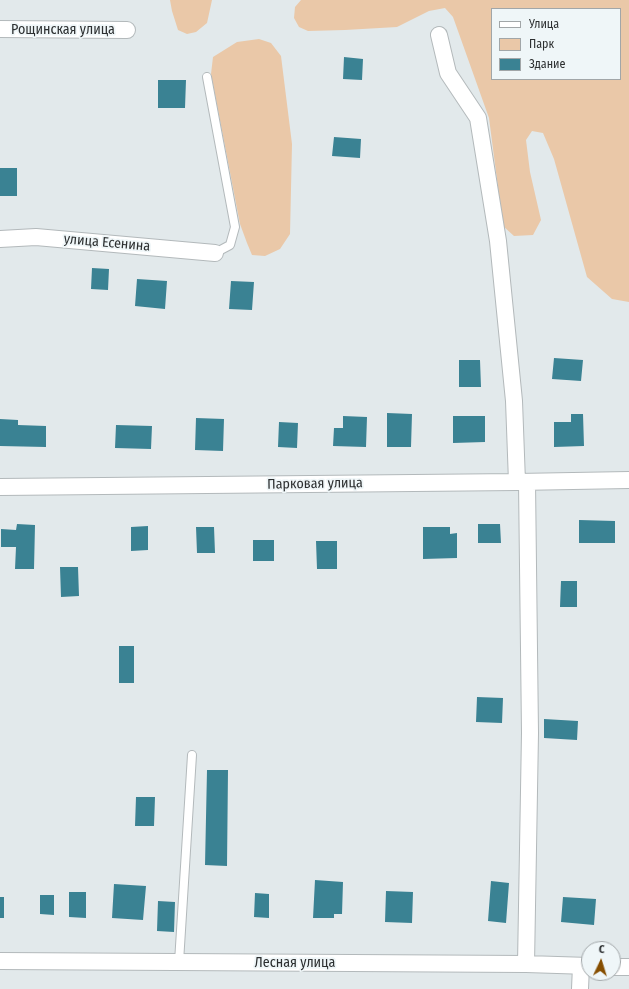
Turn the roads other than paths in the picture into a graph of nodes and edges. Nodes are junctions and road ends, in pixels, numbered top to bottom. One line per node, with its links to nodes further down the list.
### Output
1 (0, 29): 2 (street, Рощинская улица)
2 (127, 30)
3 (439, 35): 8 (street)
4 (207, 77): 6 (lane)
5 (0, 240): 6 (street, улица Есенина)
6 (215, 252)
7 (629, 480): 8 (street, Парковая улица)
8 (522, 482): 9 (street, Парковая улица); 13 (street)
9 (0, 487)
10 (192, 755): 12 (lane)
11 (0, 961): 12 (street, Лесная улица)
12 (179, 962): 13 (street, Лесная улица)
13 (526, 964): 14 (street, Лесная улица)
14 (581, 966)

